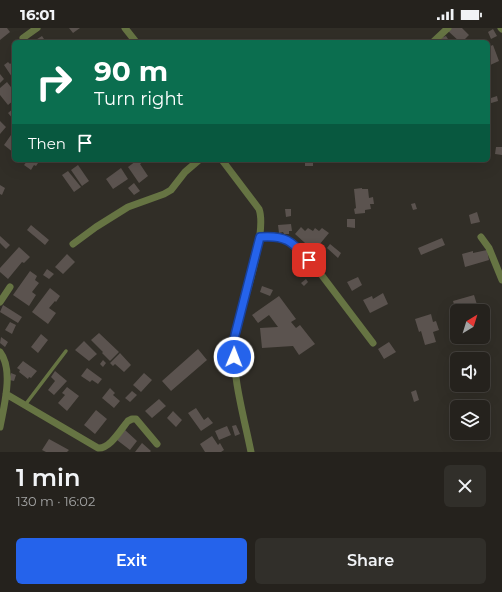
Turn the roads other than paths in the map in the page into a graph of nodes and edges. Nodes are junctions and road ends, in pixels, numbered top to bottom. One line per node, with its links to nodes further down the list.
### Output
1 (37, 28): 4 (street)
2 (125, 28): 5 (street)
3 (448, 28): 6 (street)
4 (23, 38)
5 (134, 40)
6 (435, 40)
7 (196, 162): 11 (street)
8 (224, 162): 9 (street)
9 (260, 237): 15 (street); 22 (street)
10 (481, 237): 12 (street)
11 (73, 244)
12 (502, 280)
13 (10, 287): 14 (street)
14 (0, 302)
15 (374, 344)
16 (66, 351): 19 (lane)
17 (0, 352): 18 (street)
18 (6, 394): 19 (street); 20 (street)
19 (25, 405): 21 (street)
20 (0, 427)
21 (157, 444)
22 (251, 452)

